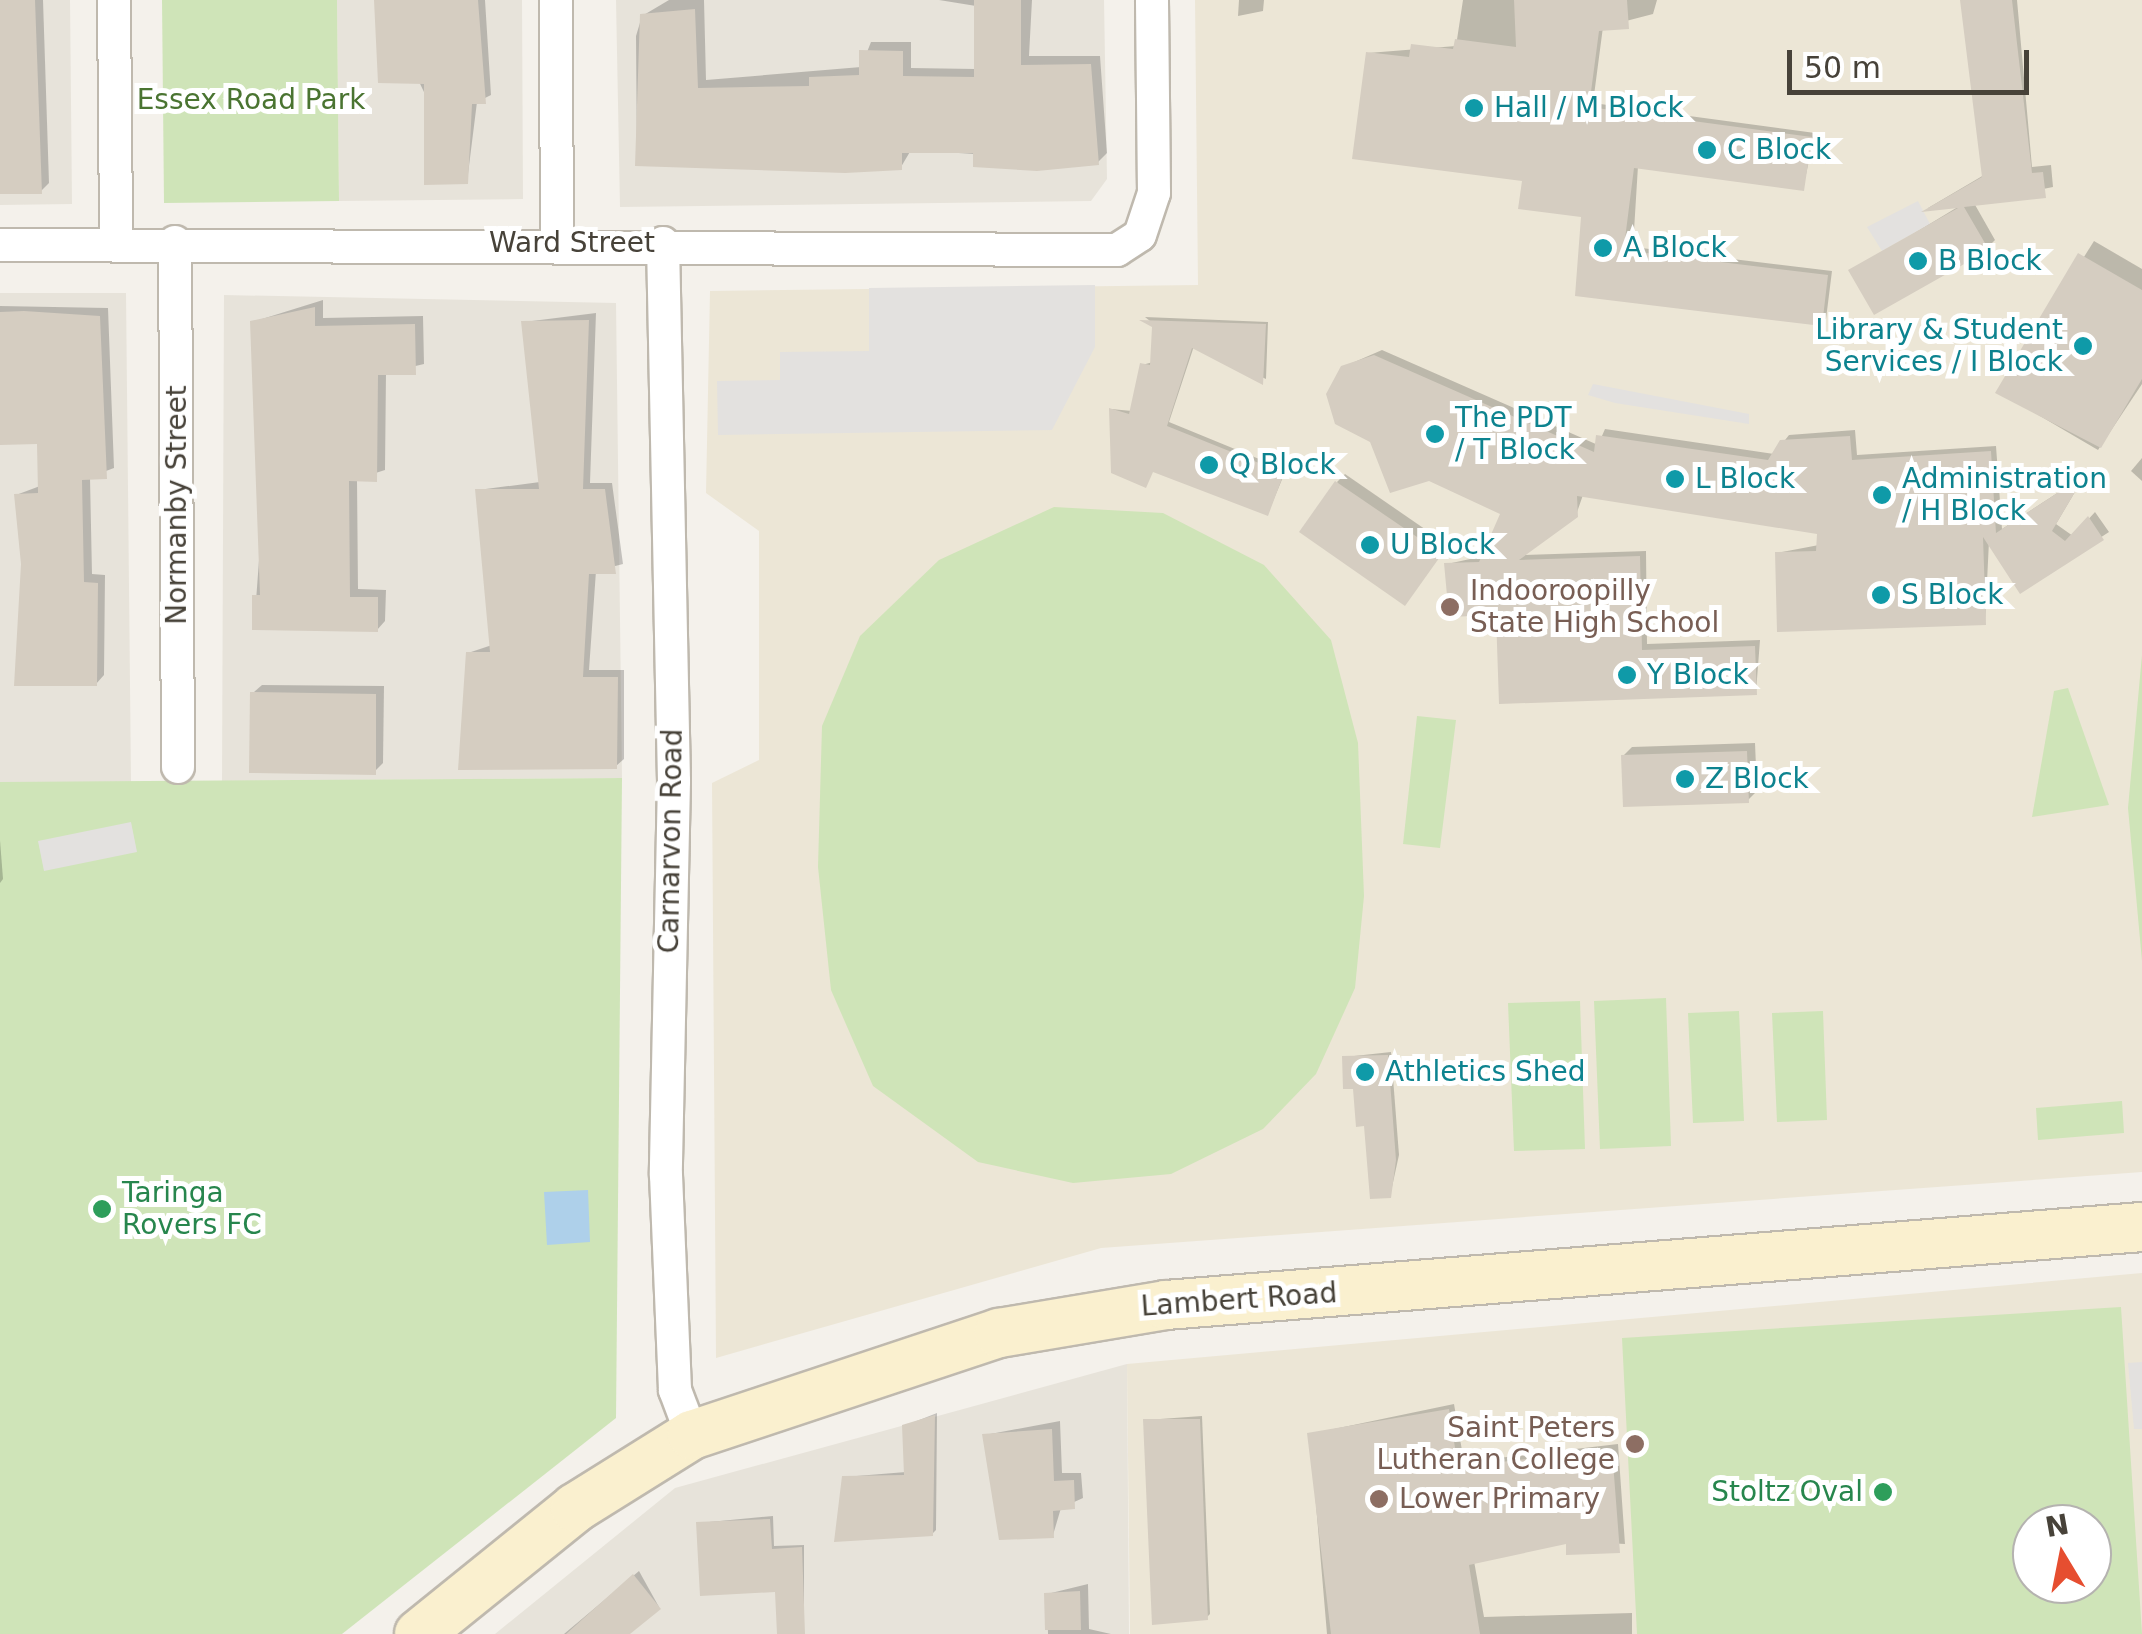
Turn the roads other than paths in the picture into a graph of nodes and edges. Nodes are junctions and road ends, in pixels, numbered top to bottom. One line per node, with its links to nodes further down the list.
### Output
1 (114, 0): 4 (street)
2 (556, 0): 6 (street)
3 (1152, 0): 7 (street, Ward Street)
4 (116, 242): 5 (street, Ward Street); 8 (street, Ward Street)
5 (175, 242): 6 (street, Ward Street); 9 (street, Normanby Street)
6 (557, 243): 7 (street, Ward Street)
7 (663, 243): 11 (street, Carnarvon Road)
8 (0, 244)
9 (178, 767)
10 (2142, 1228): 11 (main road, Lambert Road)
11 (692, 1436): 12 (main road, Lambert Road)
12 (420, 1634)

